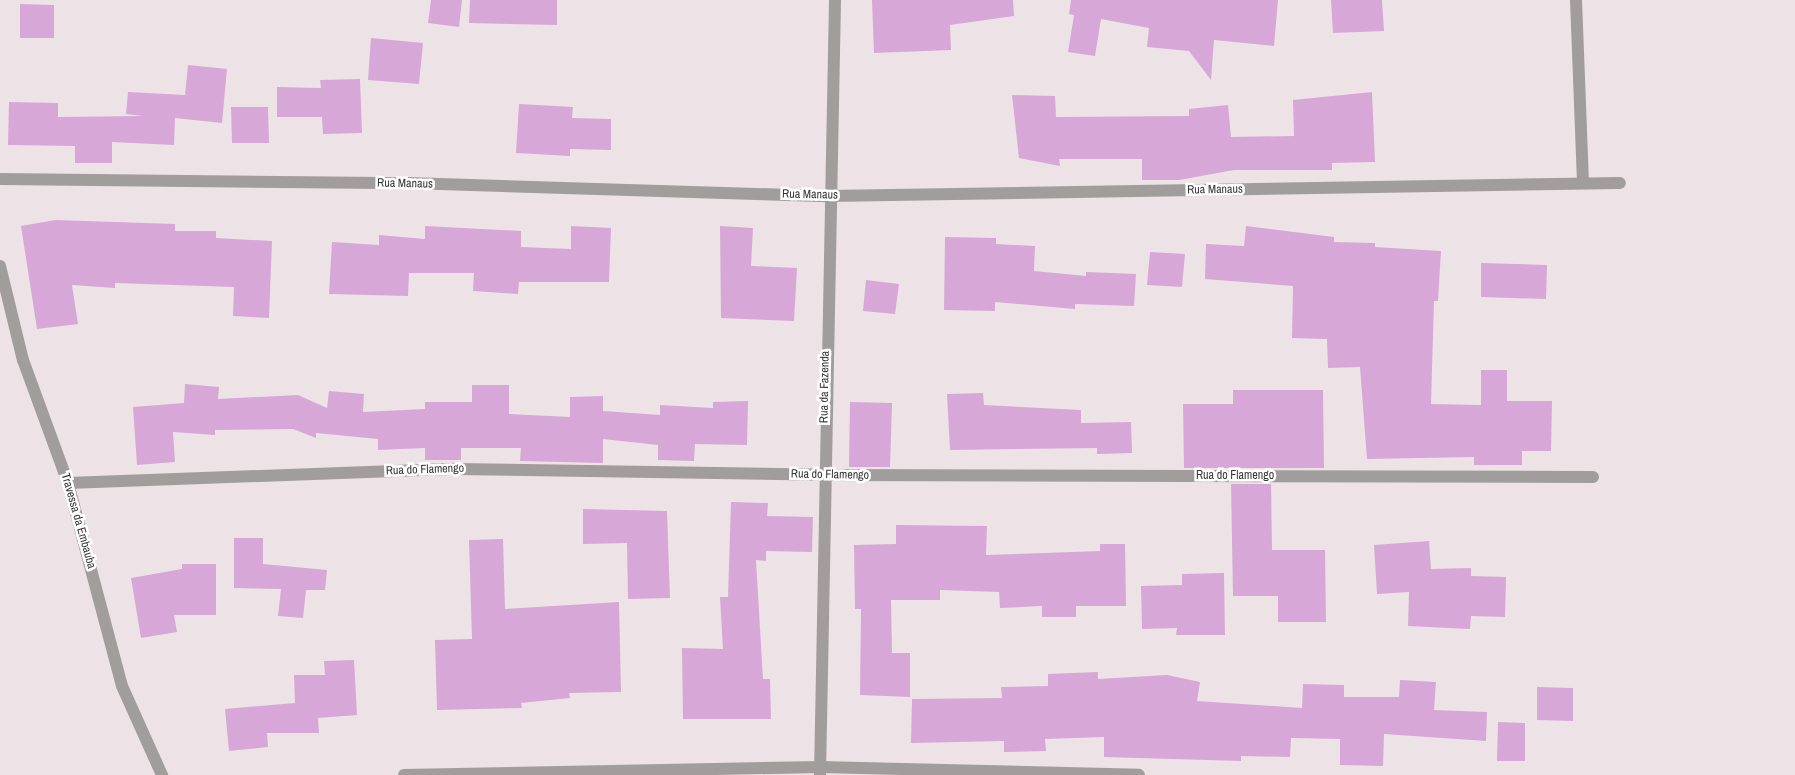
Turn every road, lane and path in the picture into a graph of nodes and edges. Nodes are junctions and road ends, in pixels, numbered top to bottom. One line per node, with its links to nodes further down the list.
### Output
1 (835, 0): 6 (street, Rua da Fazenda)
2 (1576, 0): 4 (street)
3 (0, 179): 6 (street, Rua Manaus)
4 (1583, 183): 5 (street, Rua Manaus); 6 (street, Rua Manaus)
5 (1620, 183)
6 (828, 196): 8 (street, Rua da Fazenda)
7 (0, 266): 10 (street, Travessa da Embauba)
8 (823, 475): 9 (street, Rua do Flamengo); 10 (street, Rua do Flamengo); 11 (street, Rua da Fazenda)
9 (1593, 477)
10 (68, 483): 12 (street, Travessa da Embauba)
11 (820, 771): 13 (street); 14 (street)
12 (162, 775)
13 (404, 775)
14 (1138, 775)

